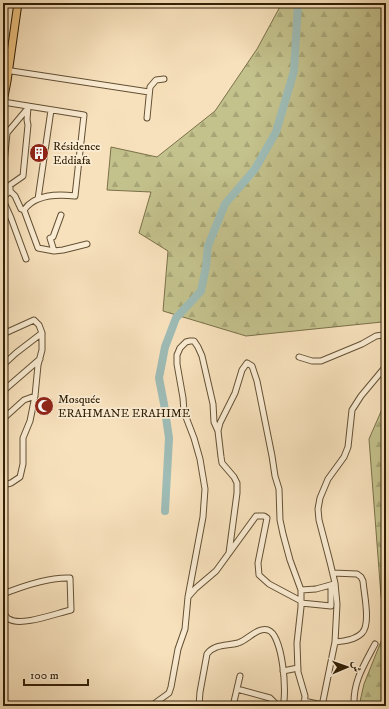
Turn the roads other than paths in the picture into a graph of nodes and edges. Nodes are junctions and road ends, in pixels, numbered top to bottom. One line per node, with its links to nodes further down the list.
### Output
1 (14, 3): 3 (main road)
2 (18, 3): 3 (main road)
3 (7, 70): 5 (main road); 6 (street); 7 (main road)
4 (164, 79): 6 (street)
5 (3, 84)
6 (149, 92): 10 (street)
7 (3, 102): 8 (street)
8 (28, 107): 9 (street); 11 (street); 12 (street)
9 (51, 110): 14 (street); 14 (street)
10 (147, 118)
11 (3, 175): 12 (street)
12 (10, 191): 13 (street); 15 (street)
13 (3, 199): 19 (street)
14 (38, 199): 15 (street)
15 (24, 210): 18 (street)
16 (61, 215): 18 (street)
17 (87, 244): 18 (street)
18 (54, 250)
19 (26, 259)
20 (42, 333): 21 (street); 24 (street); 25 (street)
21 (3, 334)
22 (386, 336): 23 (street)
23 (299, 357)
24 (40, 358): 27 (street); 28 (street)
25 (3, 365)
26 (386, 366): 35 (street)
27 (3, 392)
28 (35, 396): 29 (street); 33 (street)
29 (3, 420)
30 (218, 431): 34 (street); 37 (street); 39 (street)
31 (3, 457): 32 (street)
32 (3, 468)
33 (3, 485)
34 (229, 552): 39 (street); 40 (street)
35 (333, 573): 36 (street); 43 (street)
36 (333, 584): 37 (street); 41 (street)
37 (302, 590): 40 (street)
38 (3, 594): 42 (street)
39 (188, 597): 51 (street)
40 (301, 602): 41 (street); 45 (street)
41 (334, 607): 43 (street)
42 (3, 612)
43 (335, 642): 55 (street)
44 (375, 644): 56 (street)
45 (298, 668): 46 (street); 49 (street)
46 (283, 670): 50 (street); 52 (street)
47 (240, 676): 48 (street)
48 (236, 689): 50 (street); 53 (street)
49 (304, 704): 55 (street)
50 (280, 705): 54 (street)
51 (151, 706)
52 (200, 706)
53 (233, 706)
54 (295, 706)
55 (322, 706)
56 (354, 706)

